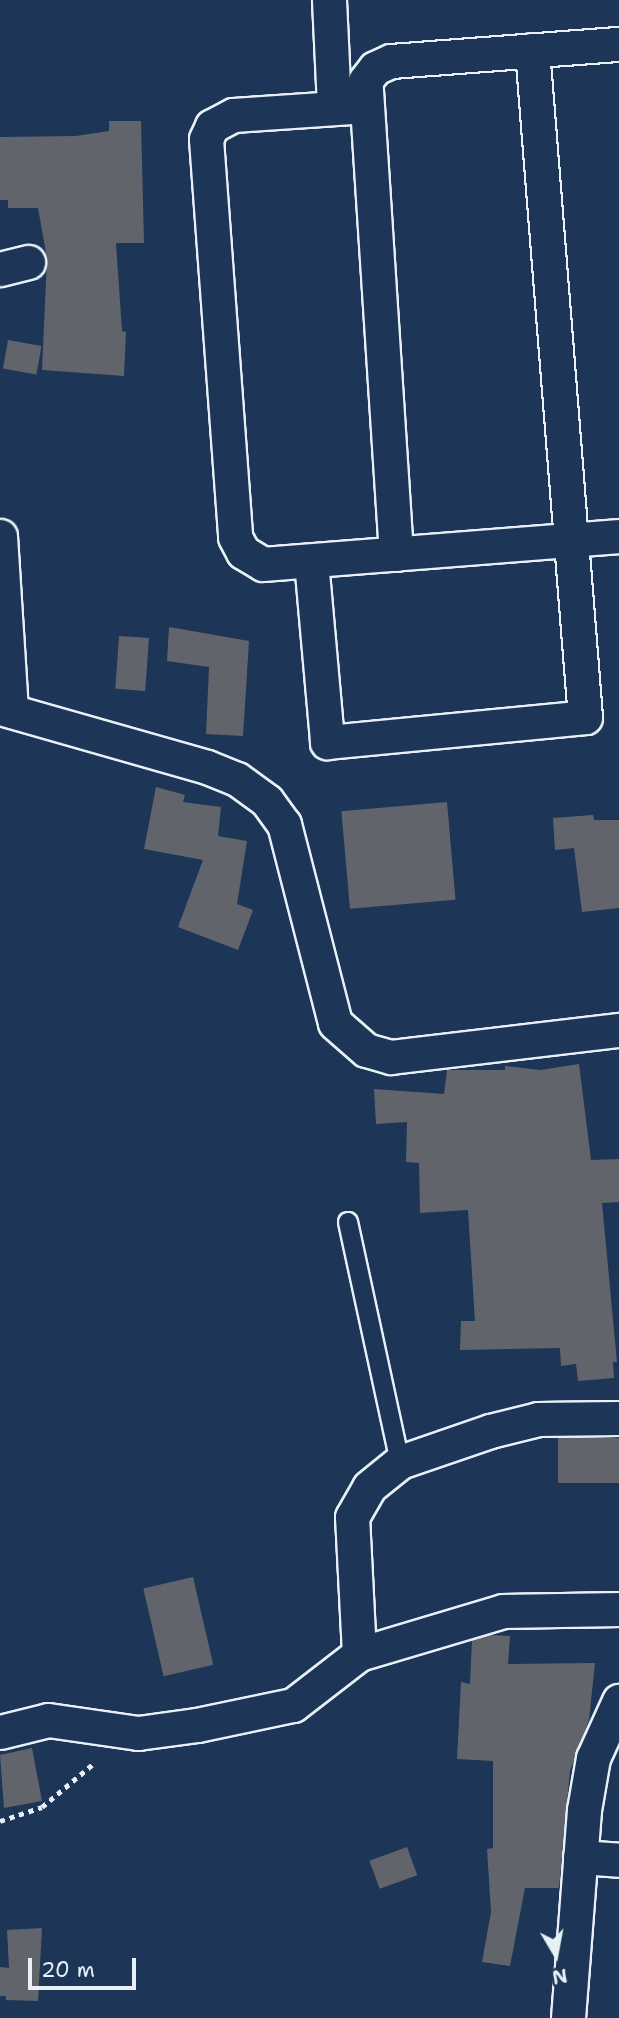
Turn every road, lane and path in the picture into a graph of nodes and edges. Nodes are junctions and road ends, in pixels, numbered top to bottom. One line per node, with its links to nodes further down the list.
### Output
1 (330, 0): 4 (street)
2 (619, 44): 3 (street)
3 (532, 50): 4 (street); 7 (street)
4 (350, 107): 8 (street); 9 (street)
5 (0, 536): 10 (street)
6 (619, 536): 7 (street)
7 (572, 540): 8 (street); 9 (street)
8 (396, 554): 9 (street)
9 (311, 561)
10 (5, 709): 11 (street)
11 (619, 1030)
12 (348, 1222): 14 (lane)
13 (619, 1418): 14 (street)
14 (400, 1462): 16 (street)
15 (619, 1609): 16 (street)
16 (359, 1654): 19 (street)
17 (619, 1701): 21 (street)
18 (0, 1732): 19 (street)
19 (138, 1733): 20 (path)
20 (0, 1821)
21 (580, 1857): 22 (street); 23 (street)
22 (619, 1860)
23 (568, 2018)

